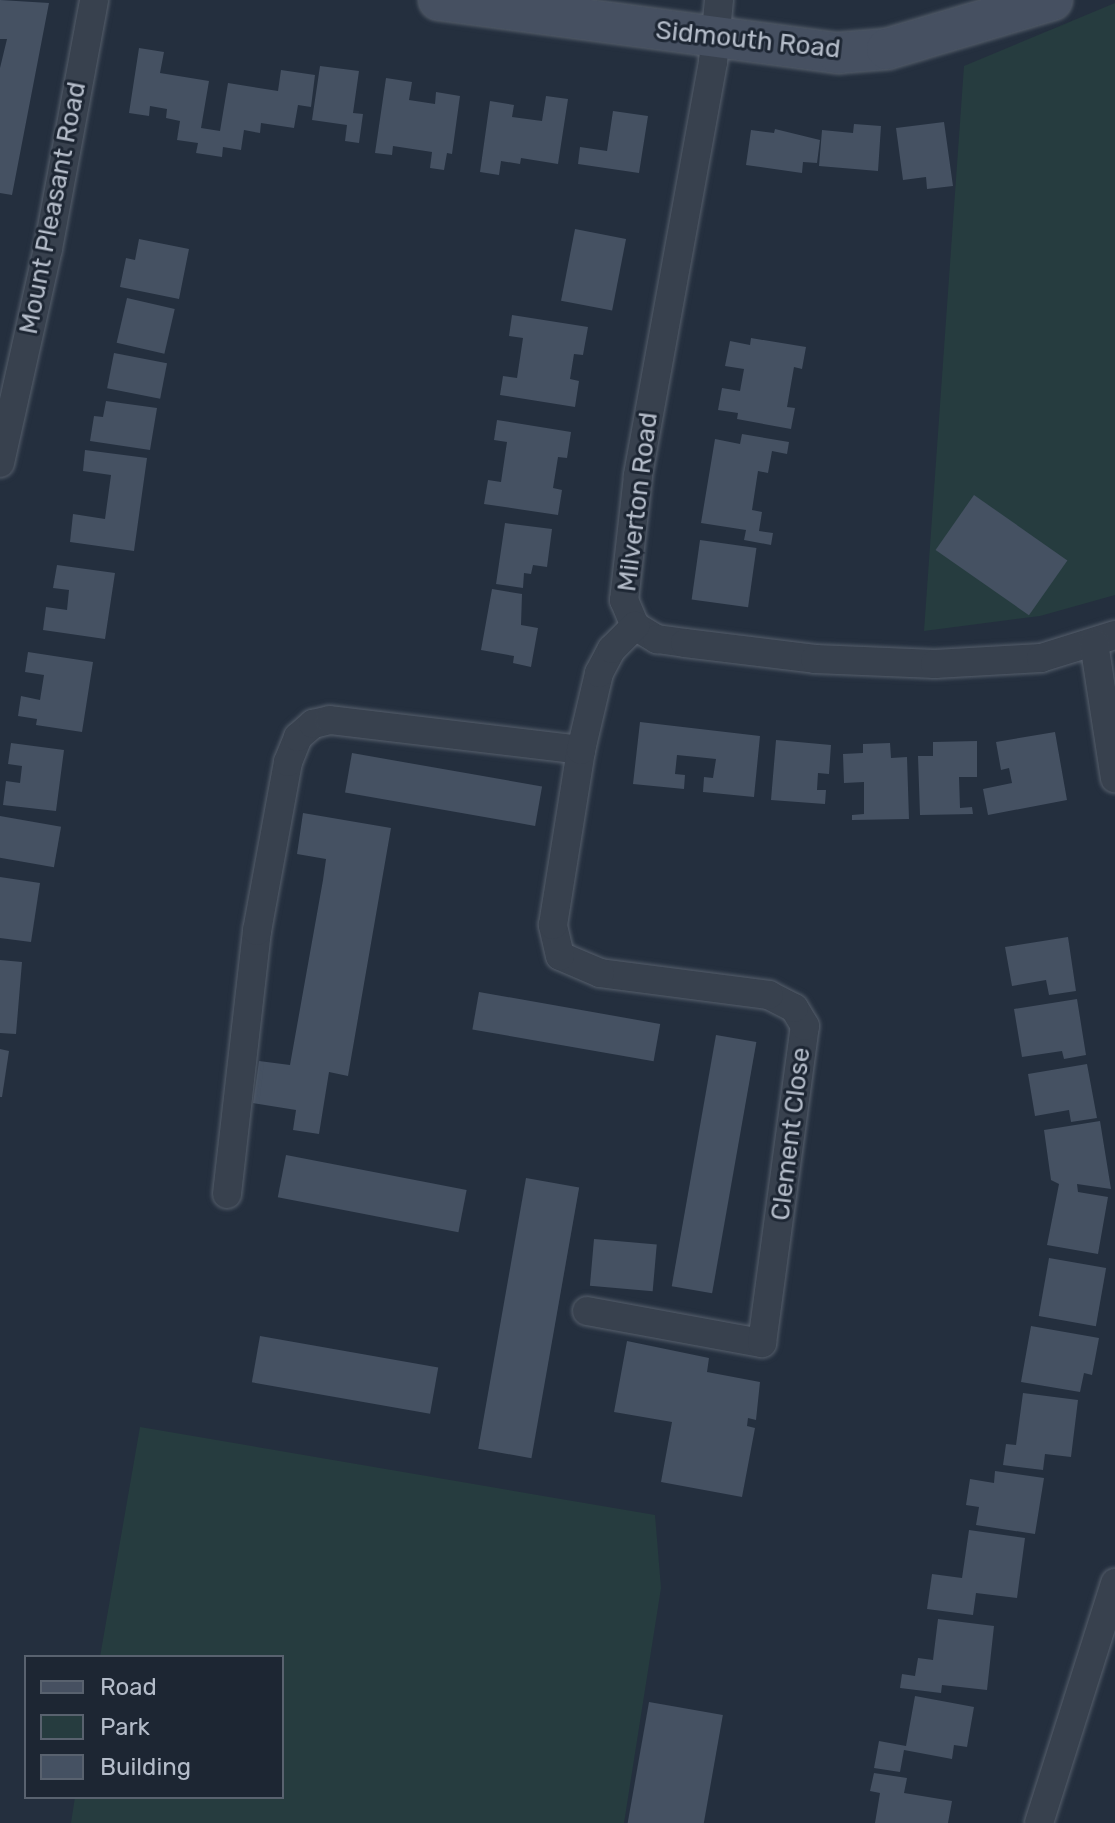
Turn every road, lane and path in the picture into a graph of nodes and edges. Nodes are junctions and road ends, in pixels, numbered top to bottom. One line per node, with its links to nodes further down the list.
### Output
1 (94, 0): 5 (street, Mount Pleasant Road)
2 (439, 0): 4 (street, Sidmouth Road)
3 (1052, 0): 4 (street, Sidmouth Road)
4 (717, 19): 6 (street, Milverton Road)
5 (0, 463)
6 (635, 626): 7 (street, Milverton Road); 8 (street, Clement Close)
7 (1104, 639): 9 (street)
8 (581, 750): 10 (street); 11 (street, Clement Close)
9 (1115, 778)
10 (227, 1194)
11 (587, 1311)
12 (1115, 1583): 13 (street)
13 (1039, 1823)

